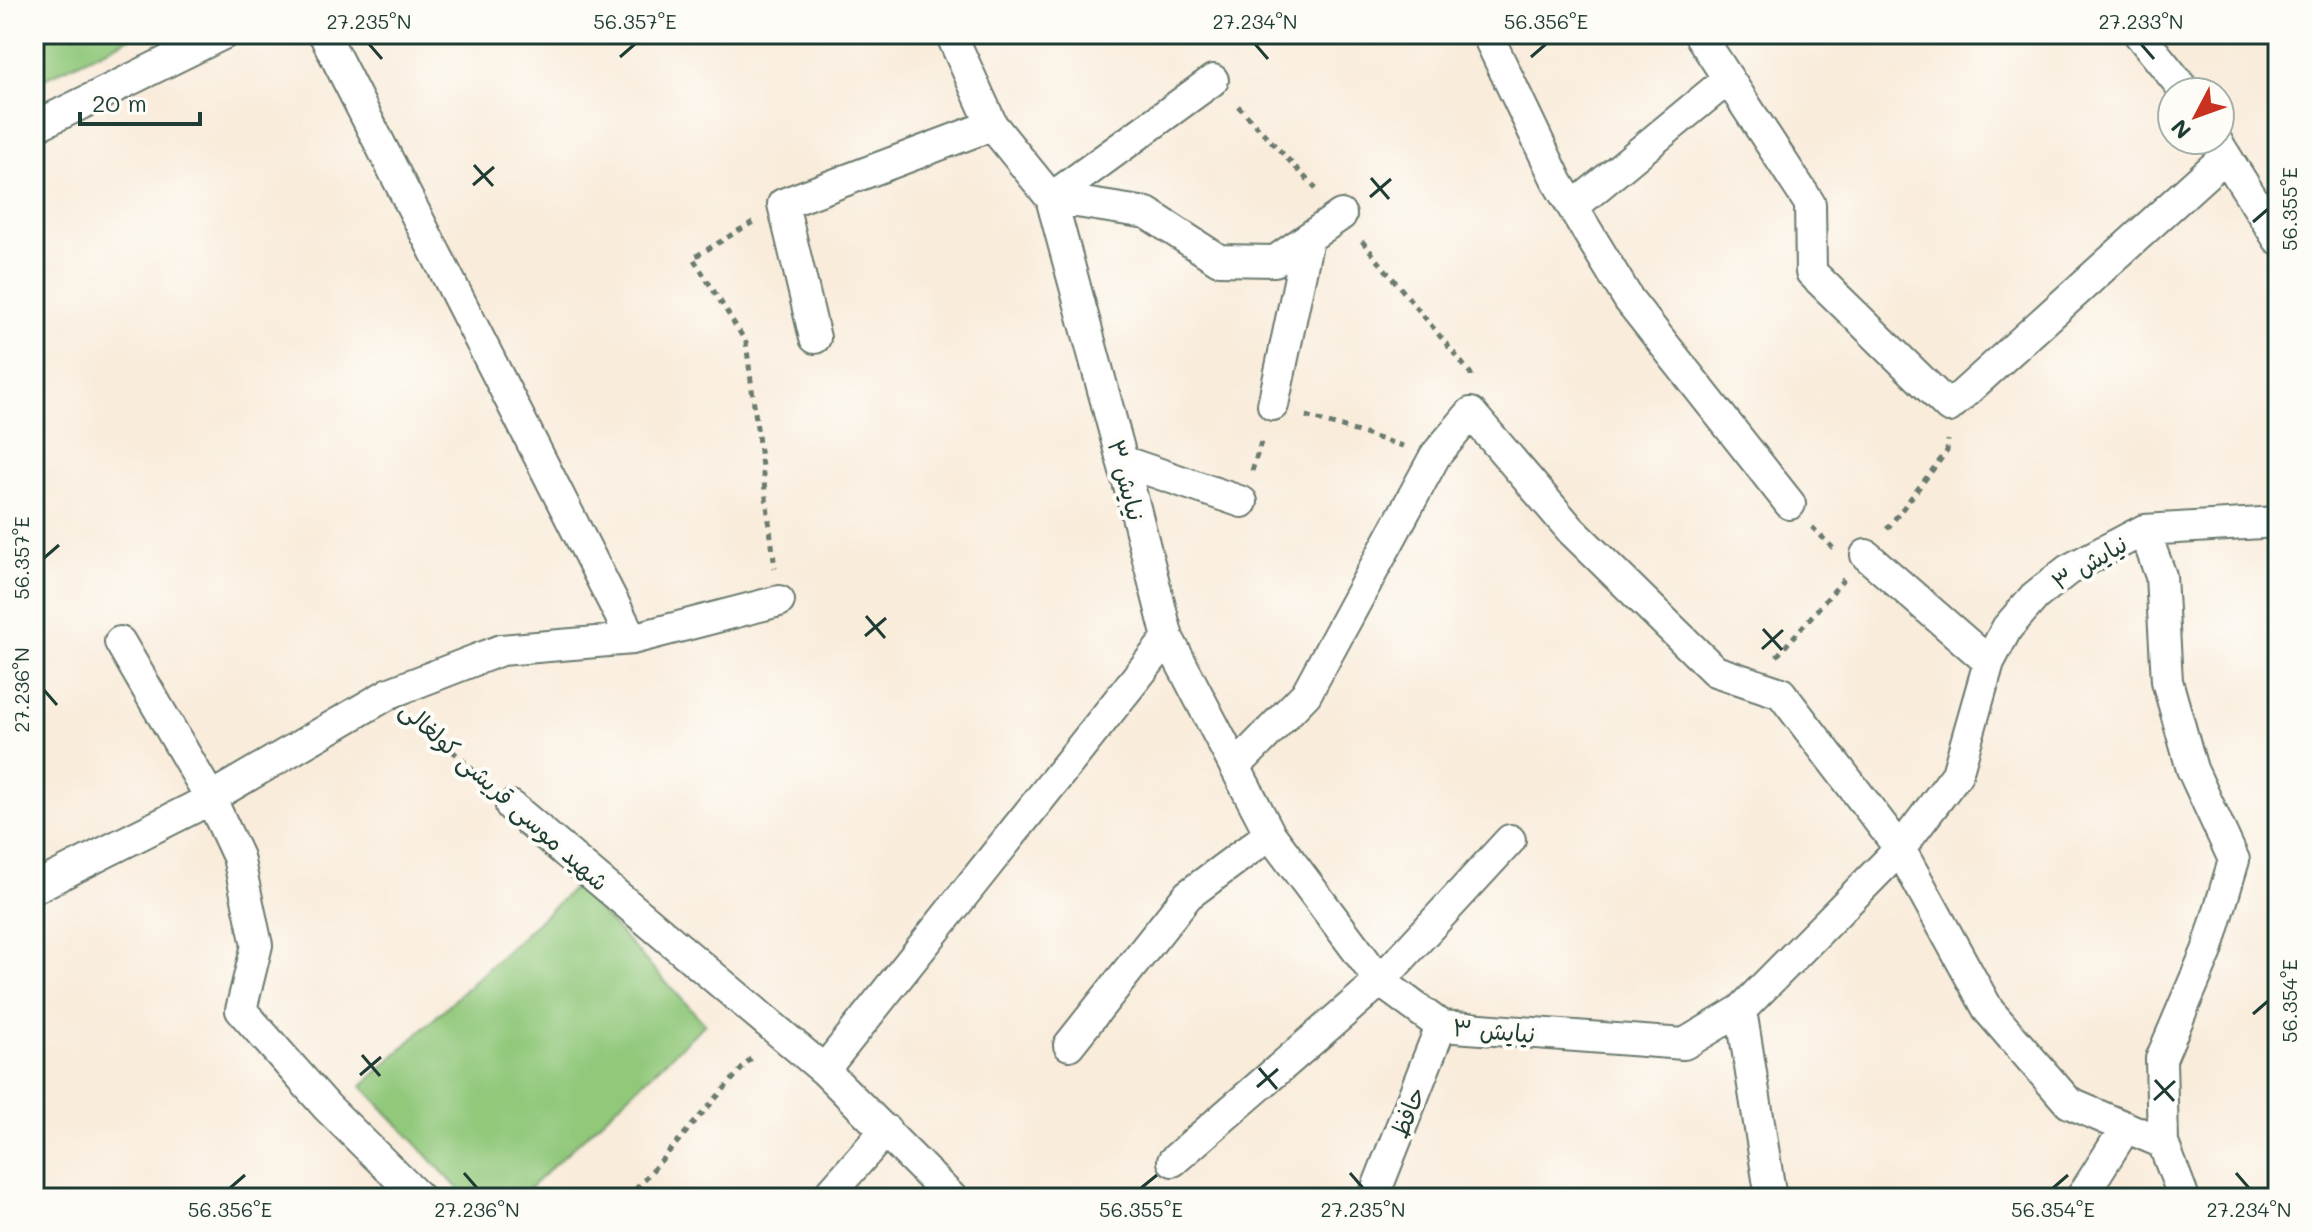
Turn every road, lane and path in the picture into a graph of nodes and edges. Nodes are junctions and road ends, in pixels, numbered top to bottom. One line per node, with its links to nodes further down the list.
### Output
1 (223, 34): 11 (street)
2 (324, 34): 32 (street)
3 (951, 34): 10 (street, نیایش ۳)
4 (1487, 34): 16 (street)
5 (1699, 34): 8 (street)
6 (2150, 37): 7 (street)
7 (2176, 76)
8 (1728, 79): 12 (street); 16 (street)
9 (1213, 80): 14 (street); 17 (path)
10 (992, 125): 14 (street, نیایش ۳); 15 (street)
11 (34, 127)
12 (2213, 156)
13 (2226, 156): 19 (street)
14 (1051, 198): 18 (street); 24 (street, نیایش ۳)
15 (783, 204): 20 (street); 30 (path)
16 (1573, 207): 26 (street)
17 (1341, 215): 18 (street); 21 (path)
18 (1308, 239): 22 (street)
19 (2278, 239)
20 (815, 338)
21 (1471, 374)
22 (1273, 405): 23 (path); 25 (path)
23 (1435, 456): 36 (street); 41 (street)
24 (1122, 461): 25 (street); 31 (street, نیایش ۳)
25 (1242, 502)
26 (1790, 504): 29 (path)
27 (2278, 522): 28 (street, نیایش ۳)
28 (2144, 530): 34 (street, نیایش ۳); 51 (street)
29 (1854, 557): 34 (street)
30 (779, 601): 32 (street, شهید موسی قریشی کولغالی)
31 (1168, 638): 36 (street, نیایش ۳); 48 (street)
32 (632, 639): 35 (street, شهید موسی قریشی کولغالی)
33 (120, 642): 37 (street)
34 (1989, 662): 41 (street, نیایش ۳)
35 (390, 693): 37 (street); 38 (path, شهید موسی قریشی کولغالی)
36 (1236, 766): 39 (street, نیایش ۳)
37 (210, 797): 42 (street); 53 (street)
38 (511, 806): 46 (street, شهید موسی قریشی کولغالی)
39 (1270, 834): 43 (street, نیایش ۳); 47 (street)
40 (1510, 840): 43 (street)
41 (1900, 849): 44 (street, نیایش ۳); 49 (street)
42 (34, 888)
43 (1380, 981): 45 (street, نیایش ۳); 52 (street)
44 (1741, 1010): 45 (street, نیایش ۳); 58 (street)
45 (1441, 1026): 57 (street, حافظ)
46 (777, 1030): 48 (street, شهید موسی قریشی کولغالی); 54 (path)
47 (1069, 1045)
48 (824, 1070): 50 (street, شهید موسی قریشی کولغالی)
49 (2126, 1127): 51 (street); 59 (street)
50 (886, 1130): 55 (street); 56 (street, شهید موسی قریشی کولغالی)
51 (2163, 1143): 60 (street)
52 (1173, 1161)
53 (419, 1198)
54 (628, 1198)
55 (826, 1198)
56 (952, 1198)
57 (1373, 1198)
58 (1771, 1198)
59 (2081, 1198)
60 (2184, 1198)

